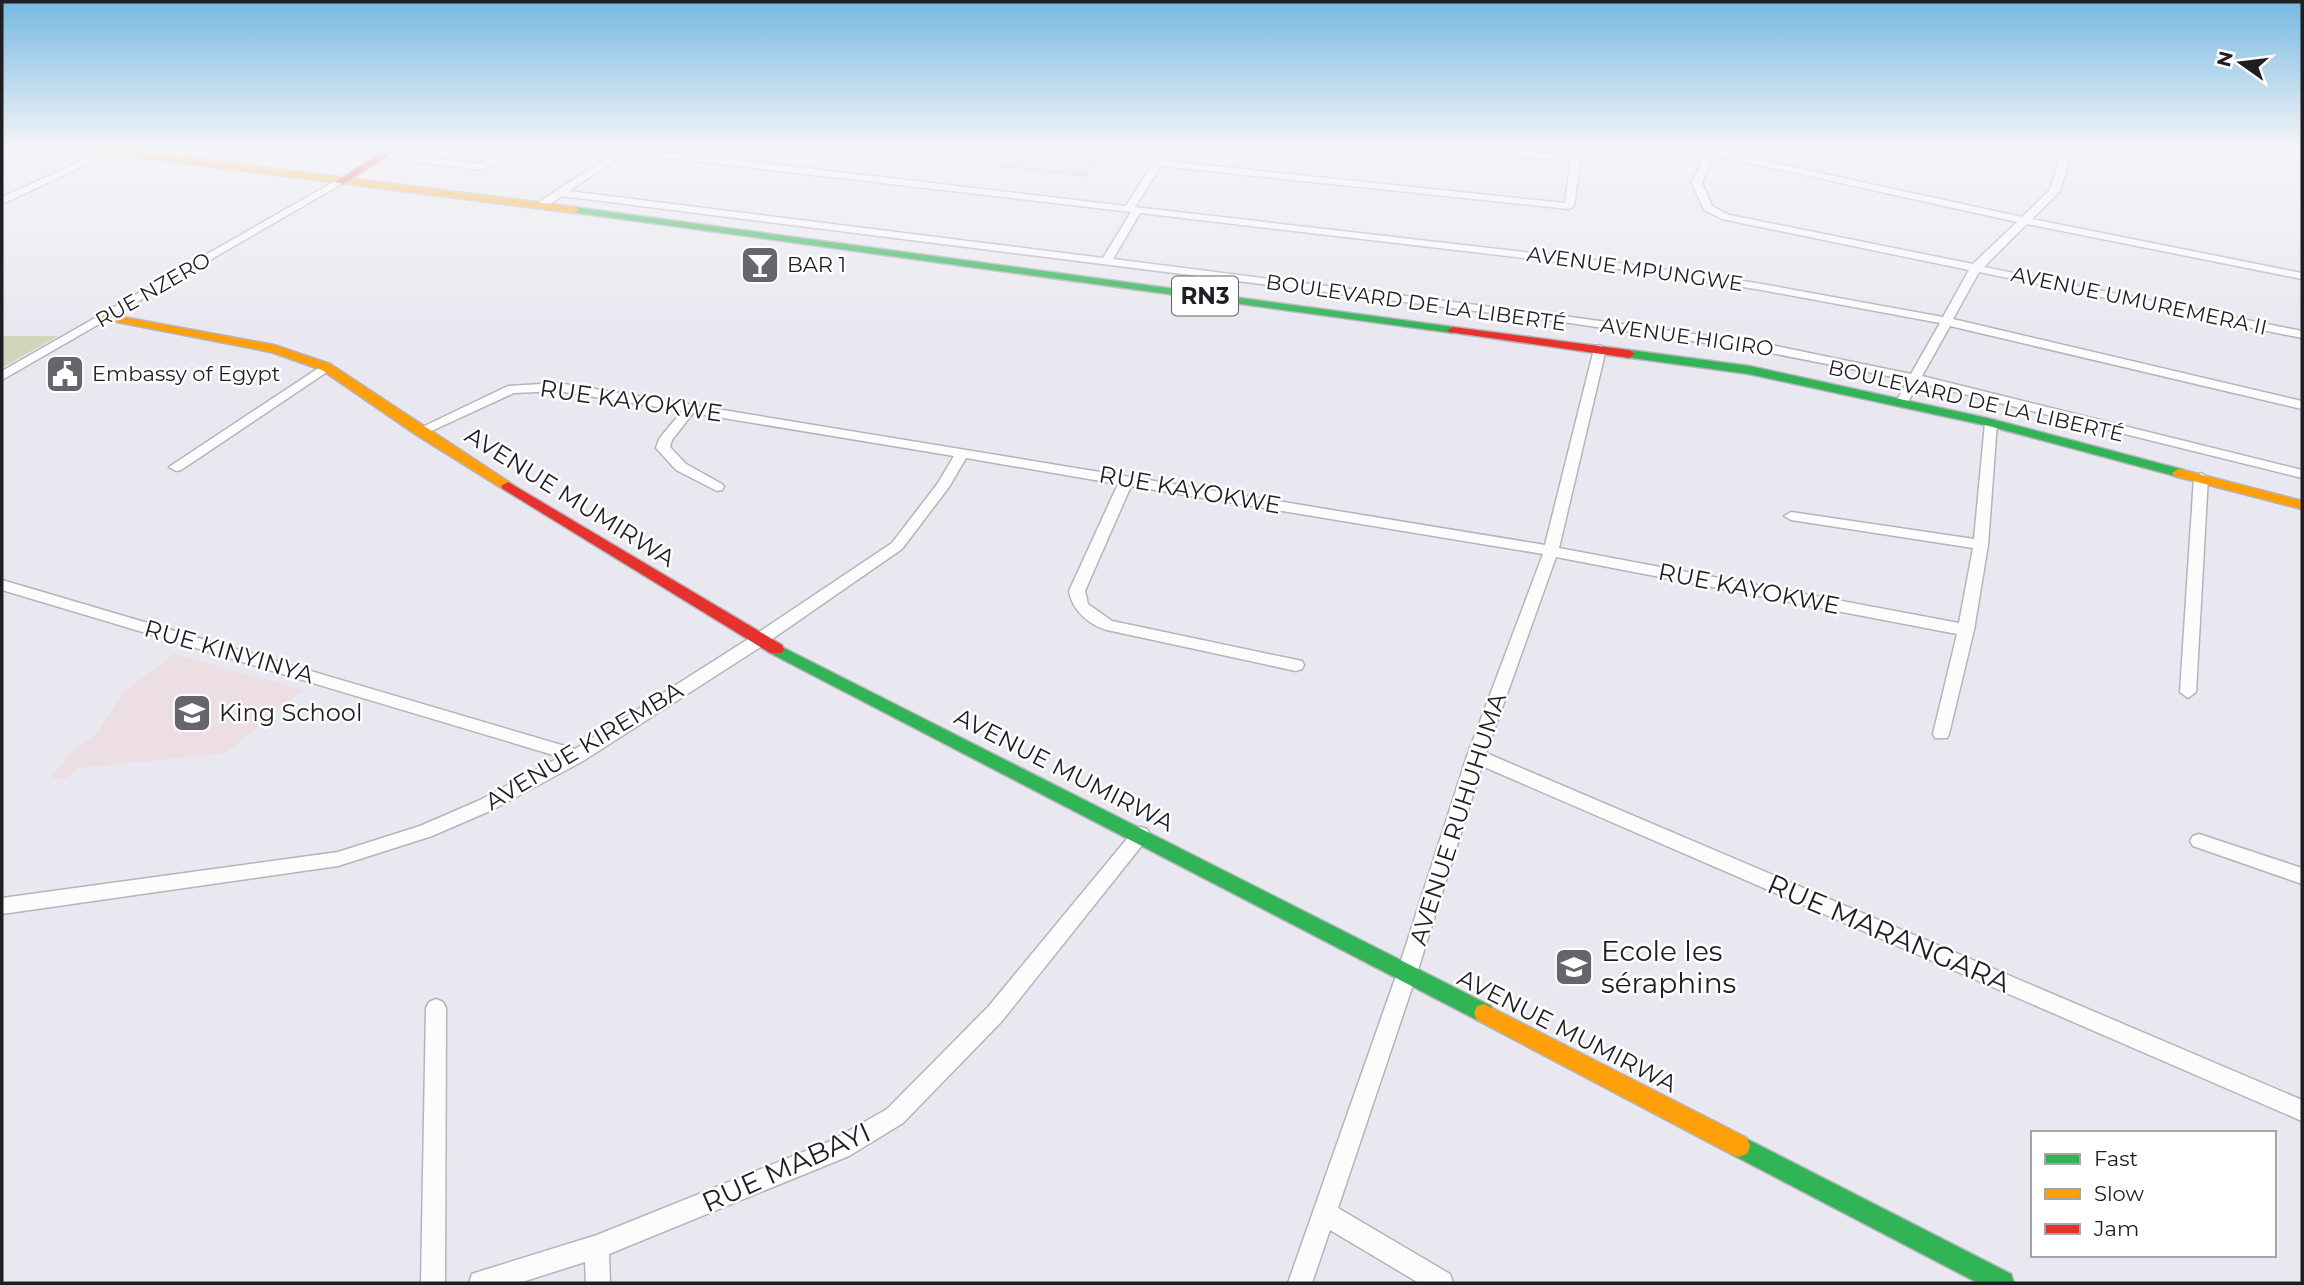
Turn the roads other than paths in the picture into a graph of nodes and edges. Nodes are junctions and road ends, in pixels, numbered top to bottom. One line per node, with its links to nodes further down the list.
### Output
1 (293, 209): 12 (street, RUE NZERO)
2 (562, 209): 15 (main road, BOULEVARD DE LA LIBERTÉ / RN3)
3 (687, 209): 9 (street, AVENUE HIGIRO)
4 (1133, 209): 9 (street); 13 (street, AVENUE MPUNGWE)
5 (1709, 209): 10 (street, AVENUE UMUREMERA II)
6 (1971, 209): 8 (street)
7 (2038, 209): 8 (street)
8 (2026, 221): 10 (street); 11 (street)
9 (1106, 262): 18 (street, AVENUE HIGIRO)
10 (1976, 268): 13 (street); 14 (street, AVENUE UMUREMERA II)
11 (2302, 276)
12 (106, 317): 16 (main road, AVENUE MUMIRWA); 17 (street, RUE NZERO)
13 (1945, 320): 18 (street); 20 (street, AVENUE MPUNGWE)
14 (2302, 335)
15 (1600, 349): 19 (main road, BOULEVARD DE LA LIBERTÉ / RN3); 33 (street, AVENUE RUHUHUMA)
16 (326, 367): 23 (main road, AVENUE MUMIRWA); 25 (street)
17 (2, 376)
18 (1914, 378): 19 (street); 26 (street, AVENUE HIGIRO)
19 (1902, 402): 22 (main road, BOULEVARD DE LA LIBERTÉ / RN3)
20 (2302, 405)
21 (690, 409): 23 (street, RUE KAYOKWE); 24 (street, RUE KAYOKWE); 29 (street)
22 (1991, 423): 27 (main road, BOULEVARD DE LA LIBERTÉ / RN3); 32 (street)
23 (420, 431): 36 (main road, AVENUE MUMIRWA)
24 (963, 453): 28 (street, RUE KAYOKWE); 36 (street, AVENUE KIREMBA)
25 (176, 467)
26 (2302, 474)
27 (2201, 477): 30 (main road, BOULEVARD DE LA LIBERTÉ / RN3); 38 (street)
28 (1127, 479): 33 (street, RUE KAYOKWE); 37 (street)
29 (717, 487)
30 (2302, 505)
31 (1791, 516): 32 (street)
32 (1980, 545): 35 (street)
33 (1551, 551): 35 (street, RUE KAYOKWE); 40 (street, AVENUE RUHUHUMA)
34 (2, 585): 41 (street, RUE KINYINYA)
35 (1966, 630): 39 (street)
36 (759, 640): 41 (street, AVENUE KIREMBA); 42 (main road, AVENUE MUMIRWA)
37 (1296, 665)
38 (2188, 692)
39 (1941, 734)
40 (1476, 755): 46 (street, AVENUE RUHUHUMA); 48 (street, RUE MARANGARA)
41 (577, 756): 45 (street, AVENUE KIREMBA)
42 (1141, 834): 46 (main road, AVENUE MUMIRWA); 50 (street, RUE MABAYI)
43 (2199, 841): 44 (street)
44 (2302, 876)
45 (2, 906)
46 (1407, 973): 49 (street, AVENUE RUHUHUMA); 56 (main road, AVENUE MUMIRWA)
47 (436, 1008): 51 (street)
48 (2302, 1111)
49 (1323, 1212): 54 (street, AVENUE RUHUHUMA); 55 (street)
50 (597, 1247): 52 (street, RUE MABAYI); 53 (street)
51 (433, 1283)
52 (481, 1283)
53 (598, 1283)
54 (1300, 1283)
55 (1441, 1283)
56 (2002, 1283)

